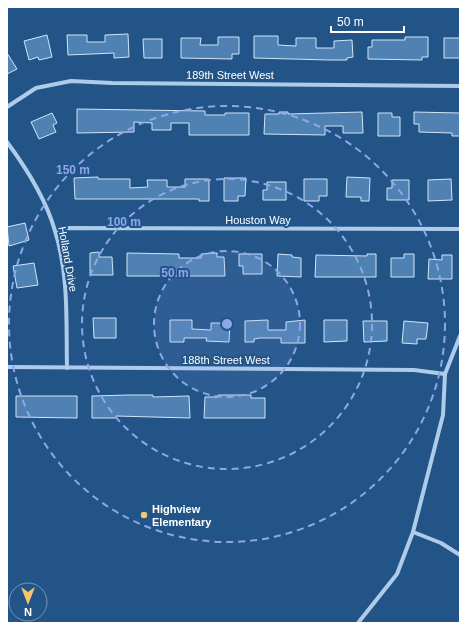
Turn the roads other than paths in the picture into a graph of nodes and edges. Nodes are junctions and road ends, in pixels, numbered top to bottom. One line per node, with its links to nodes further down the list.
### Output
1 (460, 86): 2 (street, 189th Street West)
2 (7, 106)
3 (7, 142): 5 (street, Holland Drive)
4 (460, 229): 5 (street, Houston Way)
5 (55, 231): 8 (street, Holland Drive)
6 (460, 336): 9 (street)
7 (7, 368): 8 (street, 188th Street West)
8 (67, 368): 9 (street, 188th Street West)
9 (445, 374): 10 (street)
10 (413, 532): 11 (street); 12 (street)
11 (460, 555)
12 (358, 623)

